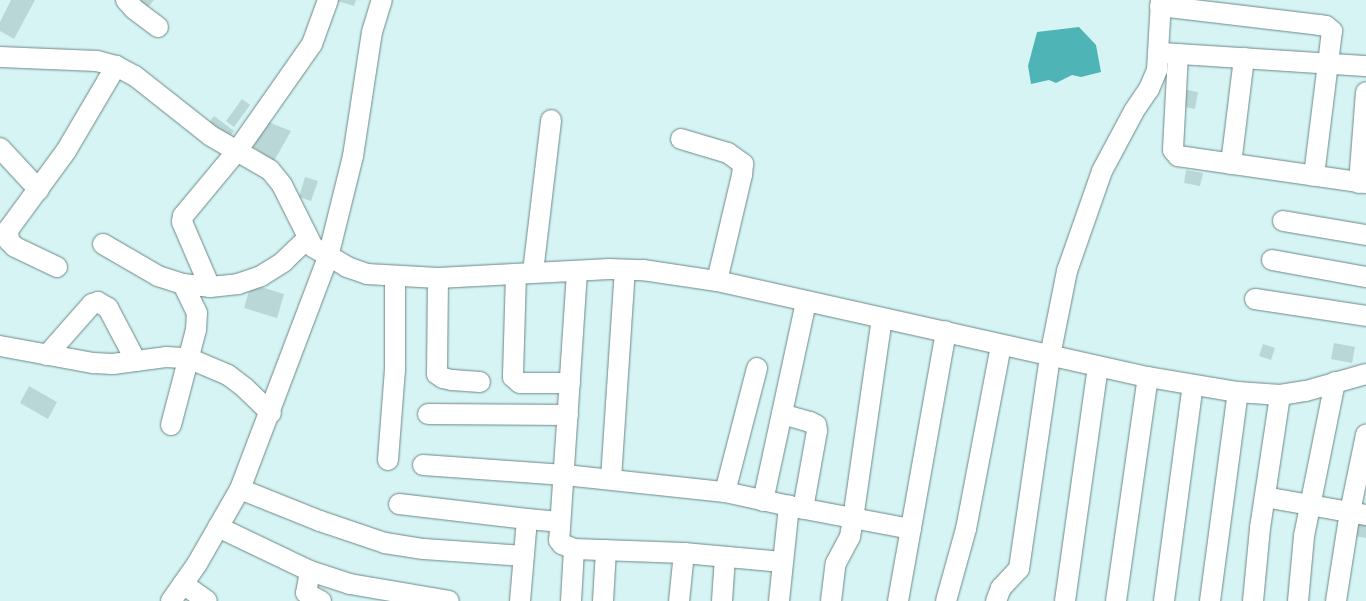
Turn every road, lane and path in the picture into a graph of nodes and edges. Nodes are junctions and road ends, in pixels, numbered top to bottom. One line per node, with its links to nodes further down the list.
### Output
1 (126, 0): 5 (street)
2 (328, 0): 17 (street)
3 (382, 0): 25 (street)
4 (1160, 3): 6 (street); 10 (street)
5 (158, 27)
6 (1158, 53): 7 (street); 45 (street)
7 (1178, 54): 9 (street); 18 (street)
8 (0, 57): 11 (street)
9 (1244, 58): 10 (street); 18 (street)
10 (1328, 64): 12 (street); 19 (street)
11 (116, 66): 17 (street); 21 (street)
12 (1366, 66)
13 (1366, 92): 20 (street)
14 (551, 120): 30 (street)
15 (681, 139): 34 (street)
16 (0, 148): 21 (street)
17 (237, 151): 25 (street); 36 (street)
18 (1231, 164): 19 (street)
19 (1314, 176): 20 (street)
20 (1362, 183)
21 (39, 190): 27 (street)
22 (1283, 221): 23 (street)
23 (1366, 236)
24 (103, 244): 35 (street)
25 (318, 249): 31 (street); 36 (street); 58 (street)
26 (1272, 260): 32 (street)
27 (57, 267)
28 (625, 270): 29 (street); 34 (street); 67 (street)
29 (577, 272): 30 (street); 54 (street)
30 (524, 273): 33 (street); 54 (street)
31 (395, 277): 33 (street); 64 (street)
32 (1366, 277)
33 (438, 278): 52 (street)
34 (717, 282): 38 (street)
35 (183, 284): 36 (street); 46 (street)
36 (210, 287)
37 (1256, 299): 39 (street)
38 (806, 302): 40 (street); 60 (street)
39 (1366, 316)
40 (882, 318): 41 (street); 77 (street)
41 (946, 331): 42 (street); 80 (street)
42 (1001, 345): 45 (street); 103 (street)
43 (0, 346): 44 (street)
44 (47, 354): 47 (street); 47 (street)
45 (1050, 356): 48 (street); 104 (street)
46 (188, 358): 47 (street); 58 (street); 62 (street)
47 (136, 361)
48 (1098, 366): 51 (street); 105 (street)
49 (757, 368): 69 (street)
50 (1366, 374): 53 (street)
51 (1148, 377): 55 (street); 106 (street)
52 (480, 382)
53 (1335, 382): 57 (street); 73 (street)
54 (570, 383): 61 (street)
55 (1193, 385): 56 (street); 107 (street)
56 (1238, 392): 57 (street); 108 (street)
57 (1280, 395): 70 (street)
58 (271, 413): 68 (street)
59 (428, 414): 61 (street)
60 (782, 414): 71 (street); 74 (street)
61 (568, 415): 66 (street)
62 (171, 425)
63 (1366, 435): 75 (street)
64 (388, 460)
65 (423, 465): 66 (street)
66 (565, 475): 67 (street); 78 (street)
67 (611, 479): 69 (street)
68 (240, 489): 79 (street); 84 (street)
69 (725, 492): 71 (street)
70 (1265, 496): 73 (street); 109 (street)
71 (763, 501): 74 (street)
72 (399, 504): 76 (street)
73 (1310, 504): 75 (street); 110 (street)
74 (796, 508): 77 (street); 86 (street)
75 (1358, 513): 111 (street)
76 (527, 519): 78 (street); 84 (street)
77 (854, 519): 80 (street); 101 (street)
78 (560, 522): 81 (street)
79 (218, 526): 87 (street); 88 (street)
80 (911, 529): 102 (street)
81 (574, 549): 82 (street); 96 (street)
82 (606, 550): 83 (street); 97 (street)
83 (684, 552): 85 (street); 98 (street)
84 (524, 556): 95 (street)
85 (725, 556): 86 (street); 99 (street)
86 (783, 562): 100 (street)
87 (310, 571): 89 (street); 90 (street)
88 (183, 584): 91 (street); 92 (street)
89 (302, 595): 93 (street)
90 (395, 597): 94 (street)
91 (171, 601)
92 (207, 601)
93 (321, 601)
94 (449, 601)
95 (520, 601)
96 (571, 601)
97 (603, 601)
98 (679, 601)
99 (722, 601)
100 (779, 601)
101 (831, 601)
102 (898, 601)
103 (946, 601)
104 (996, 601)
105 (1065, 601)
106 (1116, 601)
107 (1164, 601)
108 (1210, 601)
109 (1252, 601)
110 (1298, 601)
111 (1336, 601)

